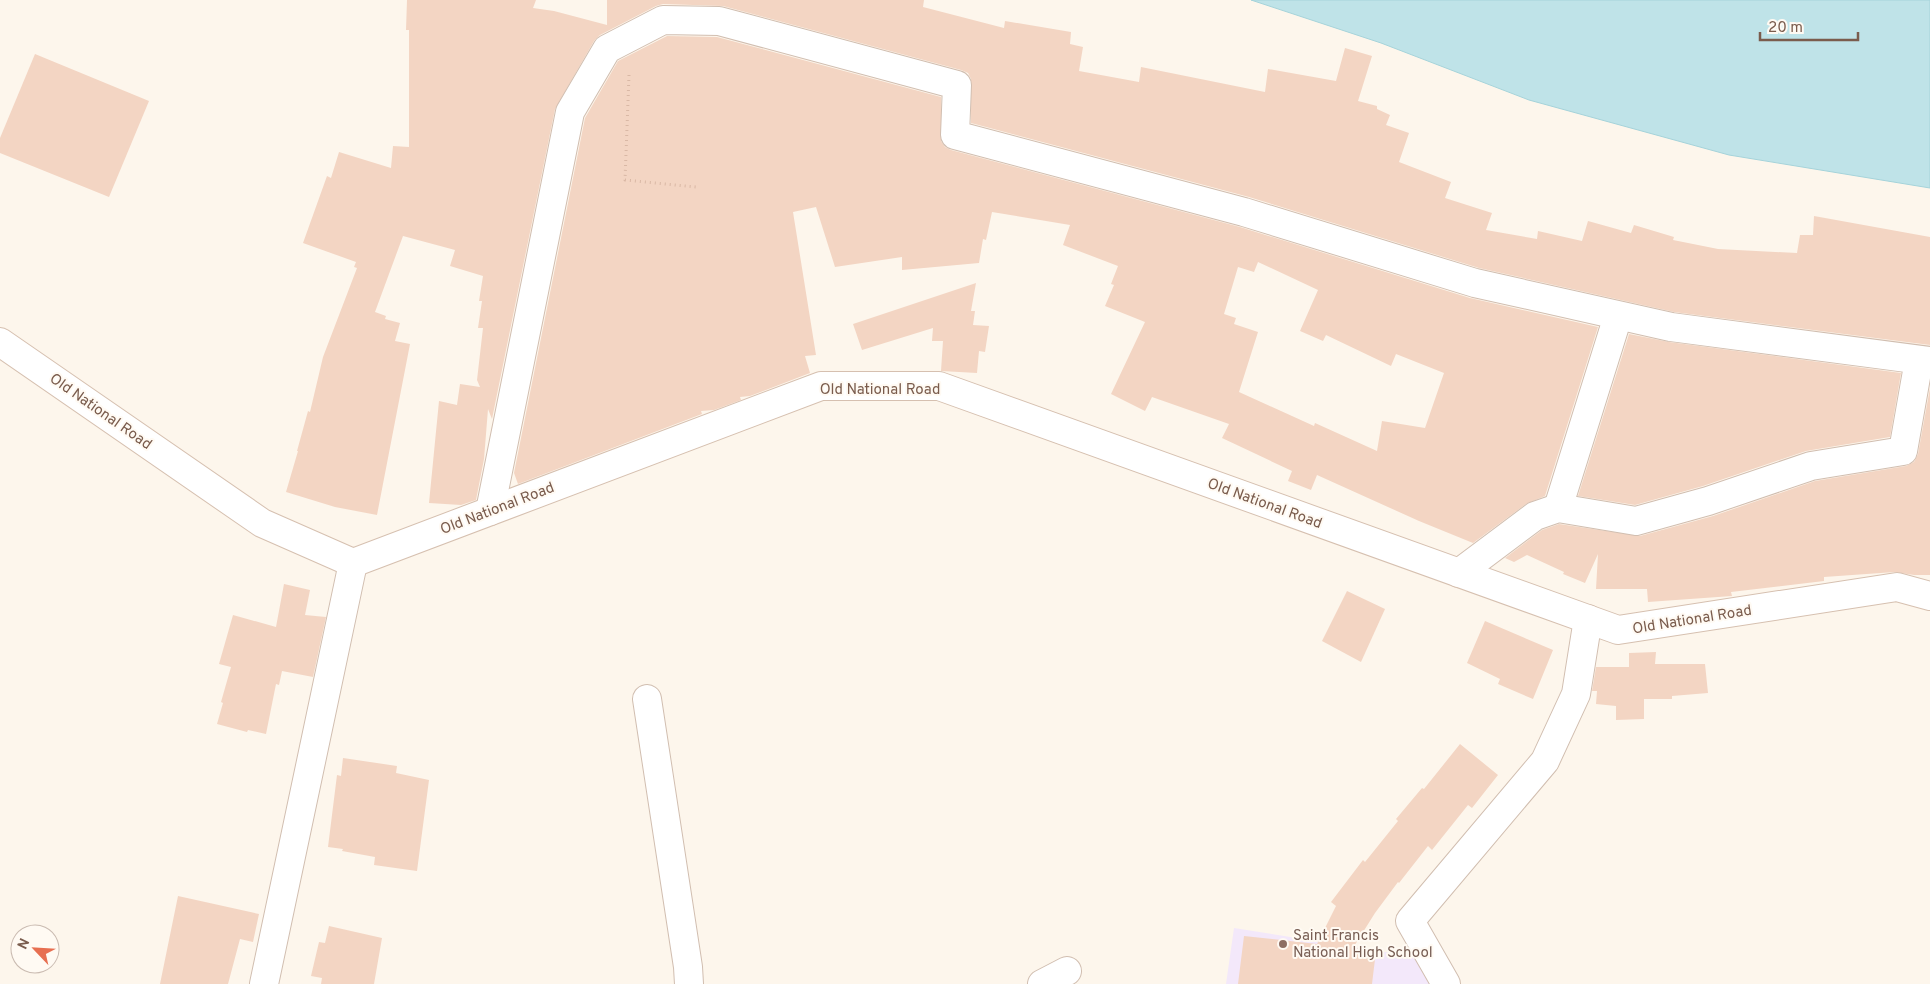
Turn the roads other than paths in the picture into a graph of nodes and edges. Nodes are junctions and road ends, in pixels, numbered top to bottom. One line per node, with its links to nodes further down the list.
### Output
1 (1618, 316): 3 (street); 4 (street); 5 (street)
2 (0, 342): 6 (street, Old National Road)
3 (1924, 360): 4 (street)
4 (1558, 508): 7 (street)
5 (490, 511): 6 (street, Old National Road); 7 (street, Old National Road)
6 (353, 563): 12 (street)
7 (1458, 573): 9 (street, Old National Road)
8 (1930, 596): 9 (street, Old National Road)
9 (1588, 619): 15 (street)
10 (647, 699): 13 (street)
11 (1067, 971): 14 (street)
12 (264, 984)
13 (688, 984)
14 (1042, 984)
15 (1446, 984)

